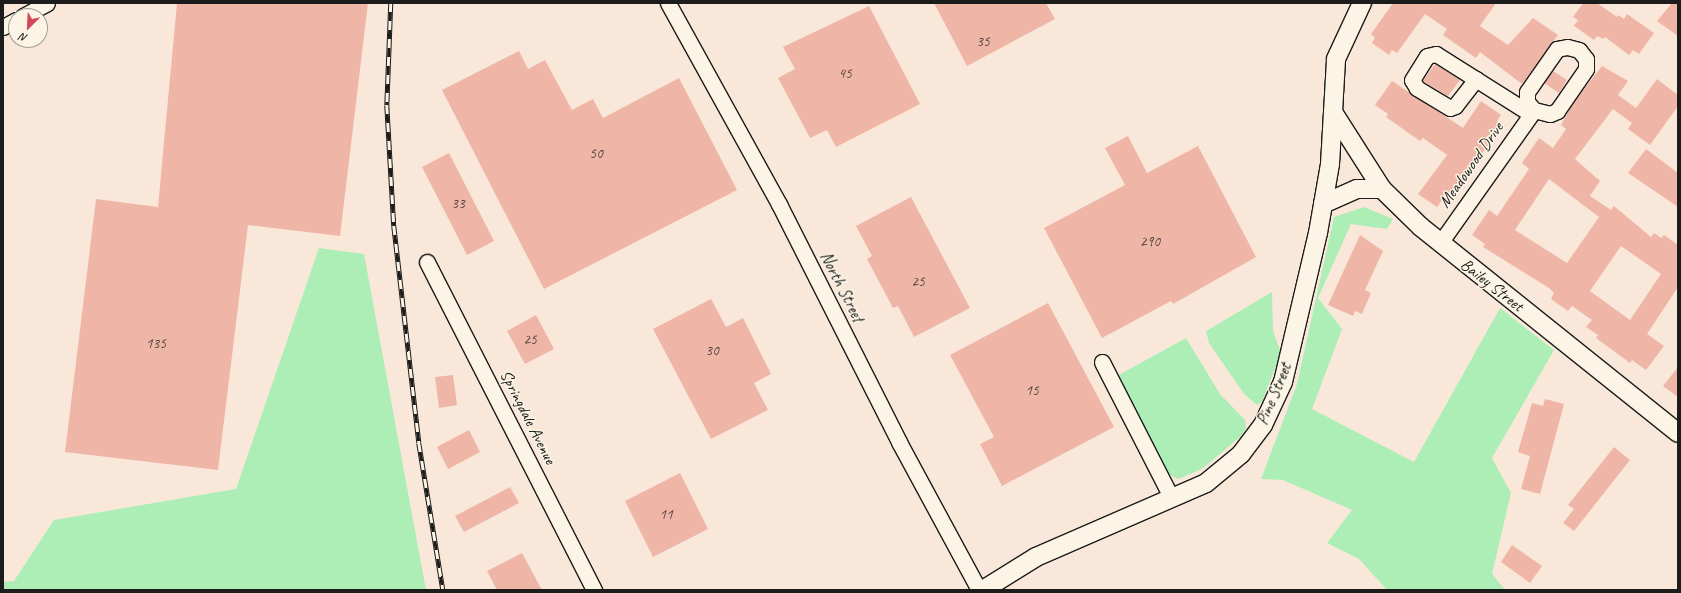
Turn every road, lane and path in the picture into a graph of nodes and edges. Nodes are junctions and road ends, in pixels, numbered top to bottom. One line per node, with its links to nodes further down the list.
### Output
1 (46, 3): 4 (street)
2 (668, 3): 16 (street, North Street)
3 (1362, 3): 6 (street, Pine Street)
4 (37, 8)
5 (1476, 79): 7 (street)
6 (1333, 112): 8 (street, Bailey Street); 9 (street, Pine Street)
7 (1532, 112): 7 (street); 10 (street, Meadowood Drive)
8 (1382, 189): 9 (street); 10 (street, Bailey Street)
9 (1323, 204): 14 (street, Pine Street)
10 (1440, 242): 13 (street, Bailey Street)
11 (428, 262): 15 (street, Springdale Avenue)
12 (1102, 362): 14 (street)
13 (1678, 433)
14 (1171, 497): 17 (street, Pine Street)
15 (594, 590)
16 (979, 590)
17 (983, 590)

